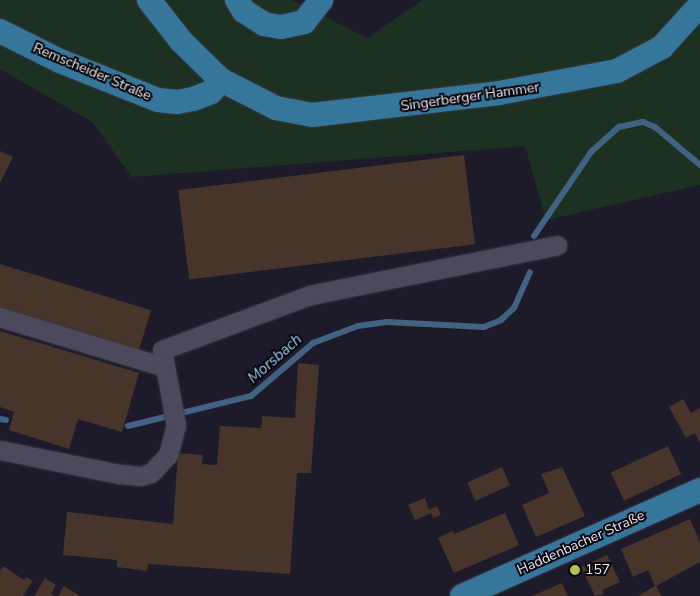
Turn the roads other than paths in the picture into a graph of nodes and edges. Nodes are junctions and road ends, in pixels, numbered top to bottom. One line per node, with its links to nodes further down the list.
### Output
1 (149, 0): 6 (main road)
2 (237, 0): 3 (main road)
3 (321, 0)
4 (700, 5): 6 (main road, Singerberger Hammer)
5 (0, 30): 6 (main road, Remscheider Straße)
6 (221, 80)
7 (557, 245): 9 (lane)
8 (0, 317): 9 (lane)
9 (165, 367): 10 (lane)
10 (0, 450)
11 (700, 490): 12 (main road, Haddenbacher Straße)
12 (462, 596)

